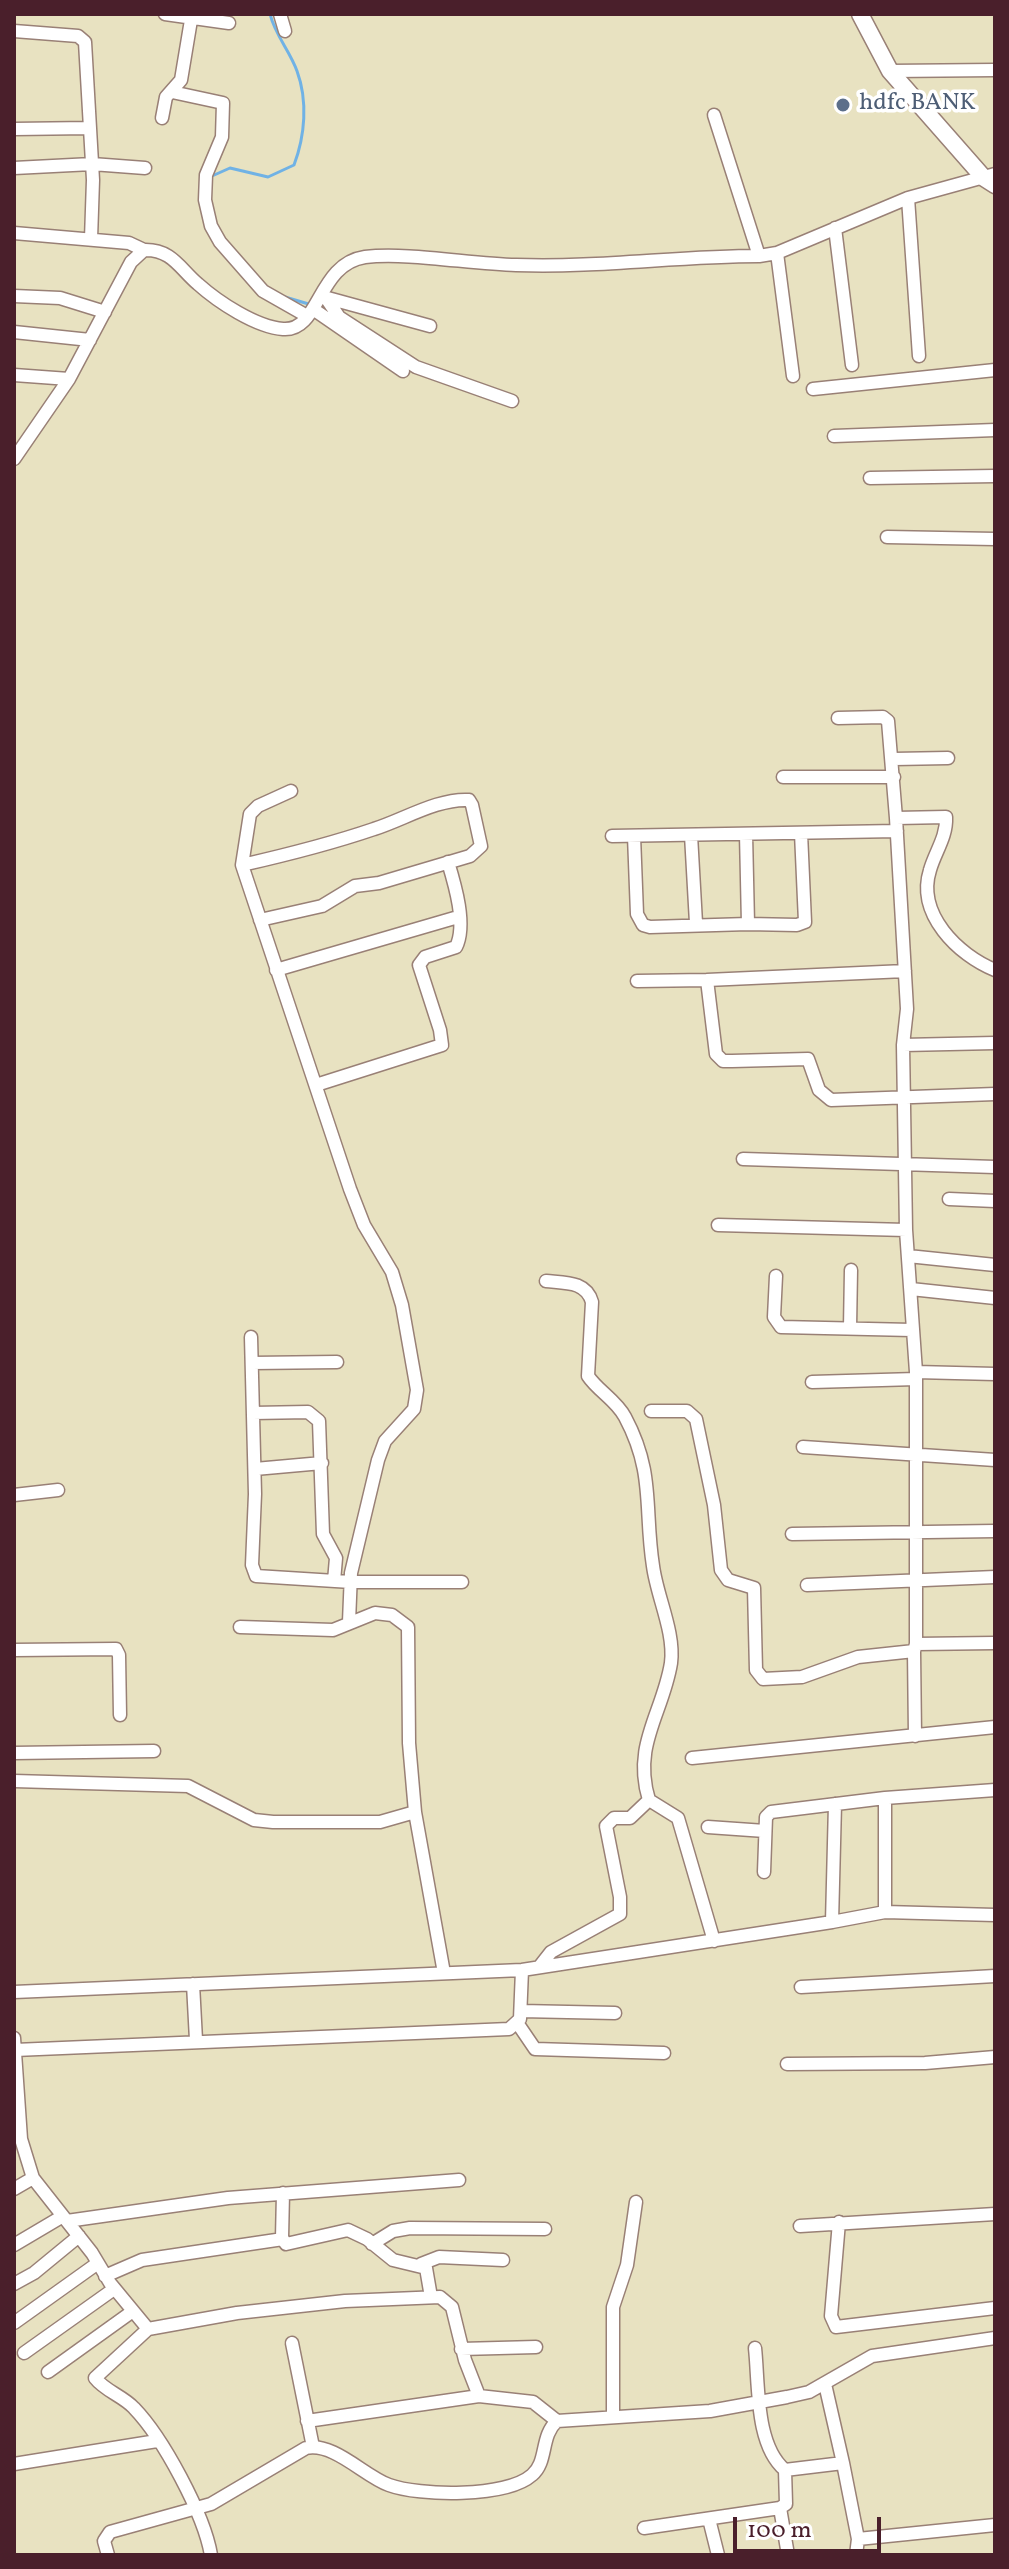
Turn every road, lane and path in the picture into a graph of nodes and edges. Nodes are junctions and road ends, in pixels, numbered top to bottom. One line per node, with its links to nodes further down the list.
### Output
1 (165, 14): 4 (street)
2 (280, 14): 7 (street)
3 (860, 14): 9 (main road)
4 (192, 16): 5 (street); 10 (street)
5 (229, 23)
6 (14, 31): 13 (street)
7 (285, 31)
8 (995, 70): 9 (street)
9 (890, 71): 18 (main road)
10 (172, 92): 12 (street); 27 (street)
11 (714, 115): 25 (street)
12 (162, 118)
13 (89, 128): 14 (street); 15 (street)
14 (14, 129)
15 (92, 164): 16 (street); 17 (street); 22 (street)
16 (14, 168)
17 (145, 168)
18 (991, 179): 19 (street)
19 (908, 198): 20 (street); 32 (street)
20 (835, 228): 24 (street); 33 (street)
21 (14, 233): 22 (street)
22 (91, 239): 23 (street)
23 (144, 250): 27 (street); 28 (street)
24 (777, 253): 25 (street); 37 (street)
25 (759, 256): 27 (street)
26 (14, 296): 28 (street)
27 (316, 305): 29 (street); 35 (street); 40 (street)
28 (105, 312): 31 (street)
29 (430, 326)
30 (14, 332): 31 (street)
31 (90, 340): 38 (street)
32 (919, 356)
33 (852, 365)
34 (995, 370): 39 (street)
35 (403, 371)
36 (14, 375): 38 (street)
37 (793, 376)
38 (69, 379): 43 (street)
39 (813, 389)
40 (512, 401)
41 (995, 430): 42 (street)
42 (834, 436)
43 (14, 459)
44 (995, 476): 45 (street)
45 (870, 478)
46 (887, 537): 47 (street)
47 (995, 539)
48 (838, 718): 50 (street)
49 (948, 758): 50 (street)
50 (894, 759): 52 (street)
51 (783, 777): 52 (street)
52 (894, 777): 54 (street)
53 (291, 791): 61 (street)
54 (896, 824): 55 (street); 67 (street); 68 (street)
55 (801, 833): 56 (street); 65 (street)
56 (746, 834): 57 (street); 65 (street)
57 (691, 835): 59 (street); 64 (street)
58 (612, 836): 59 (street)
59 (634, 836): 64 (street)
60 (448, 862): 61 (street); 62 (street); 63 (street)
61 (242, 865): 63 (street)
62 (458, 917): 66 (street); 73 (street)
63 (260, 920): 66 (street)
64 (696, 923): 65 (street)
65 (748, 924)
66 (276, 970): 73 (street)
67 (995, 970)
68 (905, 971): 69 (street); 72 (street)
69 (707, 980): 70 (street); 75 (street)
70 (637, 981)
71 (995, 1043): 72 (street)
72 (903, 1045): 75 (street)
73 (316, 1085): 113 (street)
74 (995, 1094): 75 (street)
75 (904, 1096): 77 (street)
76 (743, 1159): 77 (street)
77 (905, 1166): 78 (street); 82 (street)
78 (995, 1167)
79 (949, 1199): 80 (street)
80 (995, 1201)
81 (718, 1225): 82 (street)
82 (906, 1230): 83 (street)
83 (908, 1256): 84 (street); 88 (street)
84 (995, 1265)
85 (851, 1270): 90 (street)
86 (776, 1276): 90 (street)
87 (546, 1281): 130 (street)
88 (911, 1289): 89 (street); 91 (street)
89 (995, 1298)
90 (850, 1328): 91 (street)
91 (912, 1330): 96 (street)
92 (251, 1337): 94 (street)
93 (337, 1362): 94 (street)
94 (252, 1363): 99 (street)
95 (995, 1374): 96 (street)
96 (916, 1376): 97 (street); 101 (street)
97 (812, 1382)
98 (651, 1411): 119 (street)
99 (253, 1413): 103 (street); 104 (street)
100 (803, 1447): 101 (street)
101 (917, 1453): 102 (street); 108 (street)
102 (995, 1460)
103 (322, 1463): 104 (street); 112 (street)
104 (255, 1469): 112 (street)
105 (58, 1490): 106 (street)
106 (14, 1495)
107 (995, 1531): 108 (street)
108 (917, 1532): 109 (street); 111 (street)
109 (792, 1534)
110 (995, 1577): 111 (street)
111 (917, 1578): 115 (street); 119 (street)
112 (334, 1581): 113 (street)
113 (351, 1582): 114 (street); 116 (street)
114 (462, 1582)
115 (807, 1585)
116 (349, 1622): 117 (street); 132 (street)
117 (240, 1627)
118 (995, 1643): 119 (street)
119 (915, 1647): 123 (street)
120 (14, 1650): 121 (street)
121 (120, 1715)
122 (995, 1727): 123 (street)
123 (915, 1736): 126 (street)
124 (154, 1751): 125 (street)
125 (14, 1753)
126 (692, 1758)
127 (14, 1781): 132 (street)
128 (995, 1790): 129 (street)
129 (885, 1798): 131 (street); 136 (street)
130 (649, 1800): 139 (street); 140 (street)
131 (835, 1804): 134 (street); 138 (street)
132 (415, 1812): 142 (street)
133 (708, 1827): 134 (street)
134 (765, 1831): 135 (street)
135 (764, 1872)
136 (885, 1912): 137 (street); 138 (street)
137 (995, 1915)
138 (832, 1922): 139 (street)
139 (714, 1941): 140 (street)
140 (540, 1966): 141 (street)
141 (522, 1970): 142 (street); 148 (street)
142 (444, 1973): 144 (street)
143 (995, 1976): 145 (street)
144 (193, 1984): 146 (street); 149 (street)
145 (801, 1987)
146 (14, 1992)
147 (615, 2013): 148 (street)
148 (520, 2017): 149 (street); 151 (street)
149 (196, 2040): 150 (street)
150 (15, 2044): 154 (street)
151 (664, 2053)
152 (995, 2057): 153 (street)
153 (787, 2064)
154 (15, 2079): 155 (street)
155 (33, 2178): 157 (street); 161 (street)
156 (459, 2180): 158 (street)
157 (14, 2189)
158 (283, 2193): 161 (street); 166 (street)
159 (636, 2202): 190 (street)
160 (995, 2214): 162 (street)
161 (65, 2218): 165 (street); 168 (street)
162 (839, 2222): 163 (street); 176 (street)
163 (800, 2226)
164 (545, 2229): 167 (street)
165 (79, 2236): 170 (street); 173 (street)
166 (283, 2239): 167 (street); 172 (street)
167 (372, 2244): 171 (street)
168 (14, 2245)
169 (503, 2260): 171 (street)
170 (98, 2263): 172 (street); 178 (street)
171 (421, 2264): 175 (street)
172 (105, 2276): 174 (street)
173 (14, 2284)
174 (114, 2289): 177 (street); 185 (street)
175 (431, 2297): 179 (street); 184 (street)
176 (995, 2308)
177 (133, 2311): 179 (street); 186 (street)
178 (14, 2323)
179 (148, 2329): 193 (street)
180 (995, 2338): 187 (street)
181 (292, 2343): 191 (street)
182 (536, 2347): 184 (street)
183 (755, 2348): 189 (street)
184 (461, 2349): 188 (street)
185 (24, 2353)
186 (48, 2372)
187 (825, 2384): 189 (street); 195 (street)
188 (479, 2396): 191 (street); 192 (street)
189 (760, 2402): 190 (street); 197 (street)
190 (613, 2416): 192 (street)
191 (307, 2421): 194 (street)
192 (557, 2421): 194 (street)
193 (157, 2441): 196 (street); 199 (street)
194 (313, 2447): 199 (street)
195 (843, 2463): 197 (street); 203 (street)
196 (14, 2464)
197 (785, 2470): 198 (street)
198 (780, 2508): 200 (street); 207 (street)
199 (198, 2509): 204 (street); 205 (street)
200 (709, 2519): 202 (street); 206 (street)
201 (995, 2525): 203 (street)
202 (644, 2528)
203 (858, 2539): 208 (street)
204 (108, 2555)
205 (211, 2555)
206 (718, 2555)
207 (788, 2555)
208 (856, 2555)

